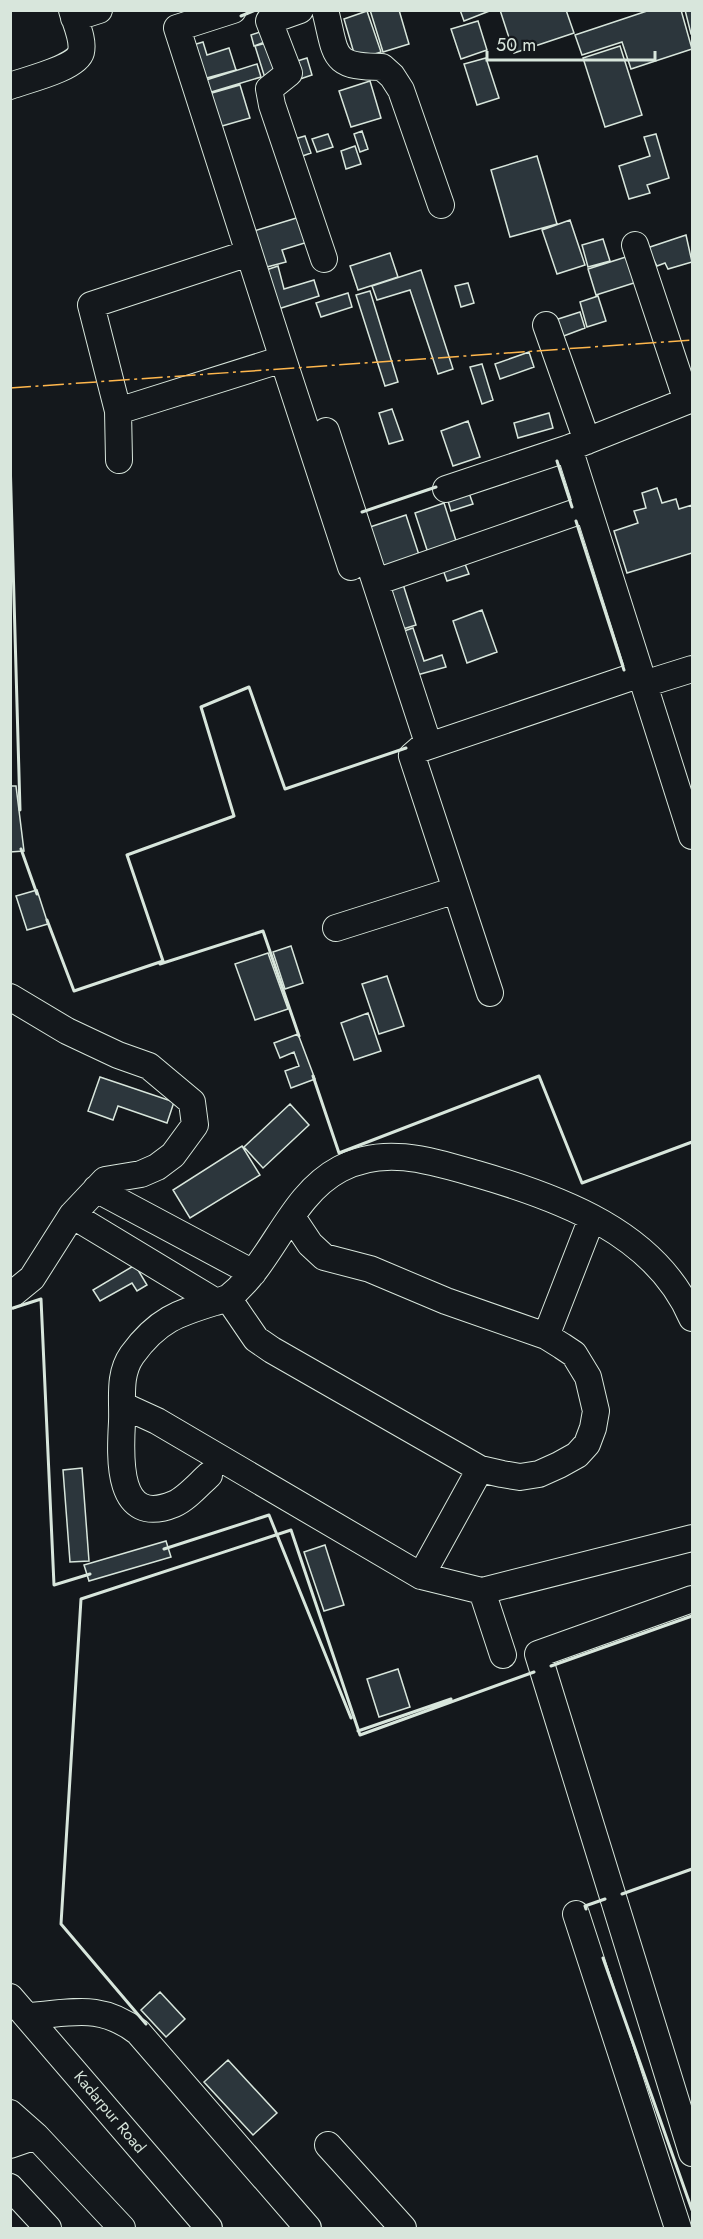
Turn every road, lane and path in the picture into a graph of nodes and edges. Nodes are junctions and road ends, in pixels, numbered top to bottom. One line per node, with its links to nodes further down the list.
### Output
1 (99, 10): 5 (street)
2 (233, 10): 9 (street)
3 (300, 10): 10 (street)
4 (325, 10): 7 (street)
5 (73, 14): 6 (street)
6 (10, 86)
7 (441, 205)
8 (636, 245): 13 (street)
9 (249, 253): 12 (street); 14 (street)
10 (324, 259)
11 (546, 325): 16 (street)
12 (283, 359): 14 (street); 20 (street)
13 (690, 400): 16 (street)
14 (118, 411): 17 (street)
15 (326, 431): 21 (street)
16 (578, 444): 18 (street); 19 (street)
17 (119, 460)
18 (446, 489)
19 (588, 508): 21 (street); 23 (street)
20 (351, 567)
21 (375, 582): 24 (street)
22 (693, 669): 23 (street)
23 (643, 679): 24 (street); 25 (street)
24 (429, 746): 26 (street)
25 (693, 836)
26 (456, 890): 27 (street); 28 (street)
27 (336, 928)
28 (490, 993)
29 (10, 997): 30 (street)
30 (96, 1189): 31 (street); 34 (street)
31 (72, 1215): 35 (street); 36 (street)
32 (292, 1217): 33 (street); 34 (street); 38 (street)
33 (592, 1218): 37 (street); 38 (street)
34 (253, 1273): 36 (street)
35 (10, 1296)
36 (222, 1300): 39 (street); 40 (street)
37 (693, 1318)
38 (546, 1336): 40 (street)
39 (122, 1406): 41 (street); 43 (street)
40 (480, 1469): 43 (street)
41 (209, 1475)
42 (693, 1538): 44 (street)
43 (421, 1576): 44 (street)
44 (482, 1591): 46 (street)
45 (693, 1599): 54 (street)
46 (503, 1655)
47 (576, 1914): 61 (street)
48 (10, 1997): 49 (street, Kadarpur Road)
49 (29, 2016): 58 (street, Kadarpur Road); 59 (street)
50 (10, 2113): 51 (street)
51 (36, 2136): 52 (street); 57 (street)
52 (10, 2145)
53 (328, 2145): 60 (street)
54 (693, 2153)
55 (10, 2187): 56 (street)
56 (48, 2229)
57 (122, 2229)
58 (209, 2229)
59 (309, 2229)
60 (403, 2229)
61 (678, 2229)

